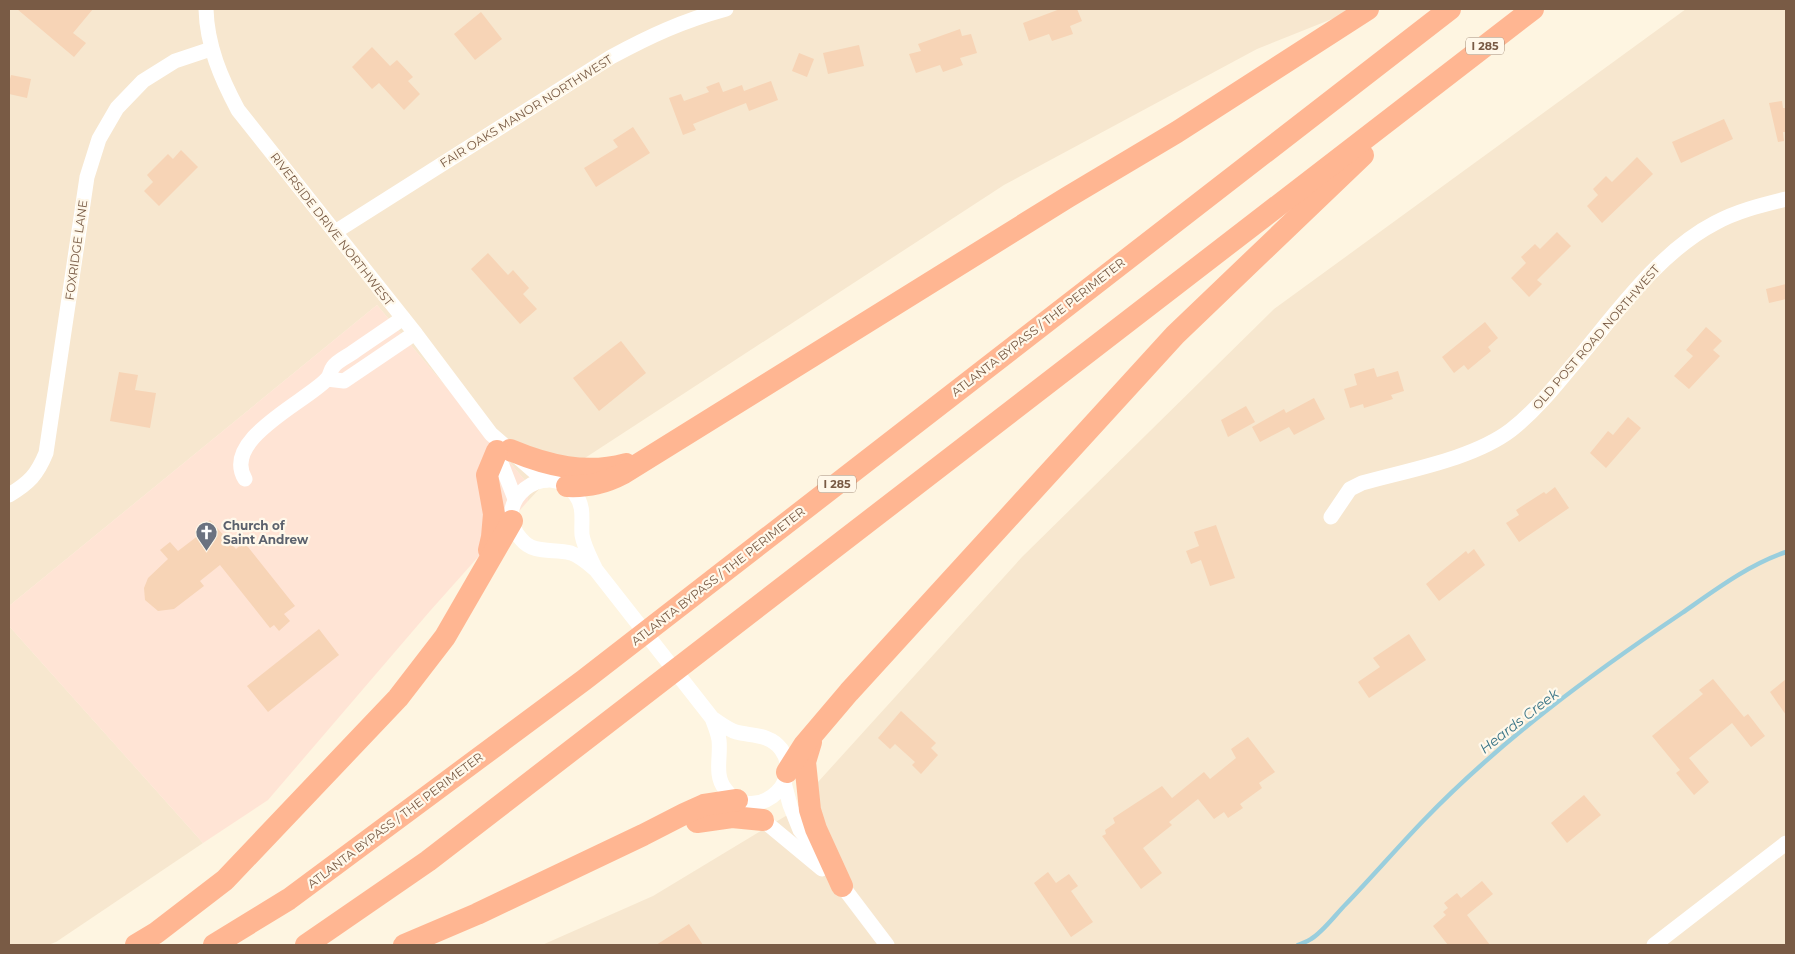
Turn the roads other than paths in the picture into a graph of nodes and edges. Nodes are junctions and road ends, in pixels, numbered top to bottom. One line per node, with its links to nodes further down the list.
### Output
1 (206, 9): 6 (street, RIVERSIDE DRIVE NORTHWEST)
2 (726, 9): 9 (street, FAIR OAKS MANOR NORTHWEST)
3 (1368, 9): 14 (highway)
4 (1450, 9): 32 (highway, ATLANTA BYPASS / THE PERIMETER / I 285)
5 (1533, 9): 7 (highway, I 285)
6 (211, 49): 9 (street, RIVERSIDE DRIVE NORTHWEST); 17 (street, FOXRIDGE LANE)
7 (1438, 82): 23 (highway); 33 (highway, I 285)
8 (1786, 199): 19 (street, OLD POST ROAD NORTHWEST)
9 (335, 232): 10 (street, RIVERSIDE DRIVE NORTHWEST)
10 (403, 318): 11 (street, RIVERSIDE DRIVE NORTHWEST); 12 (street)
11 (415, 334): 12 (street); 13 (street, RIVERSIDE DRIVE NORTHWEST)
12 (327, 380): 15 (street)
13 (499, 445): 14 (highway); 16 (street, RIVERSIDE DRIVE NORTHWEST); 18 (street, RIVERSIDE DRIVE NORTHWEST); 21 (highway)
14 (651, 457): 16 (highway)
15 (245, 479)
16 (557, 483): 18 (street); 20 (street, RIVERSIDE DRIVE NORTHWEST)
17 (9, 495)
18 (513, 510): 20 (street, RIVERSIDE DRIVE NORTHWEST); 21 (highway)
19 (1331, 517)
20 (596, 570): 22 (street)
21 (481, 573): 31 (highway)
22 (709, 714): 24 (street); 25 (street)
23 (814, 733): 24 (highway); 29 (highway)
24 (786, 777): 25 (street); 29 (street)
25 (739, 801): 26 (street); 27 (highway)
26 (763, 820): 27 (highway); 29 (street)
27 (643, 835): 34 (highway)
28 (1786, 842): 35 (street)
29 (842, 886): 30 (street)
30 (882, 944)
31 (136, 945)
32 (214, 945)
33 (306, 945)
34 (404, 945)
35 (1654, 945)

